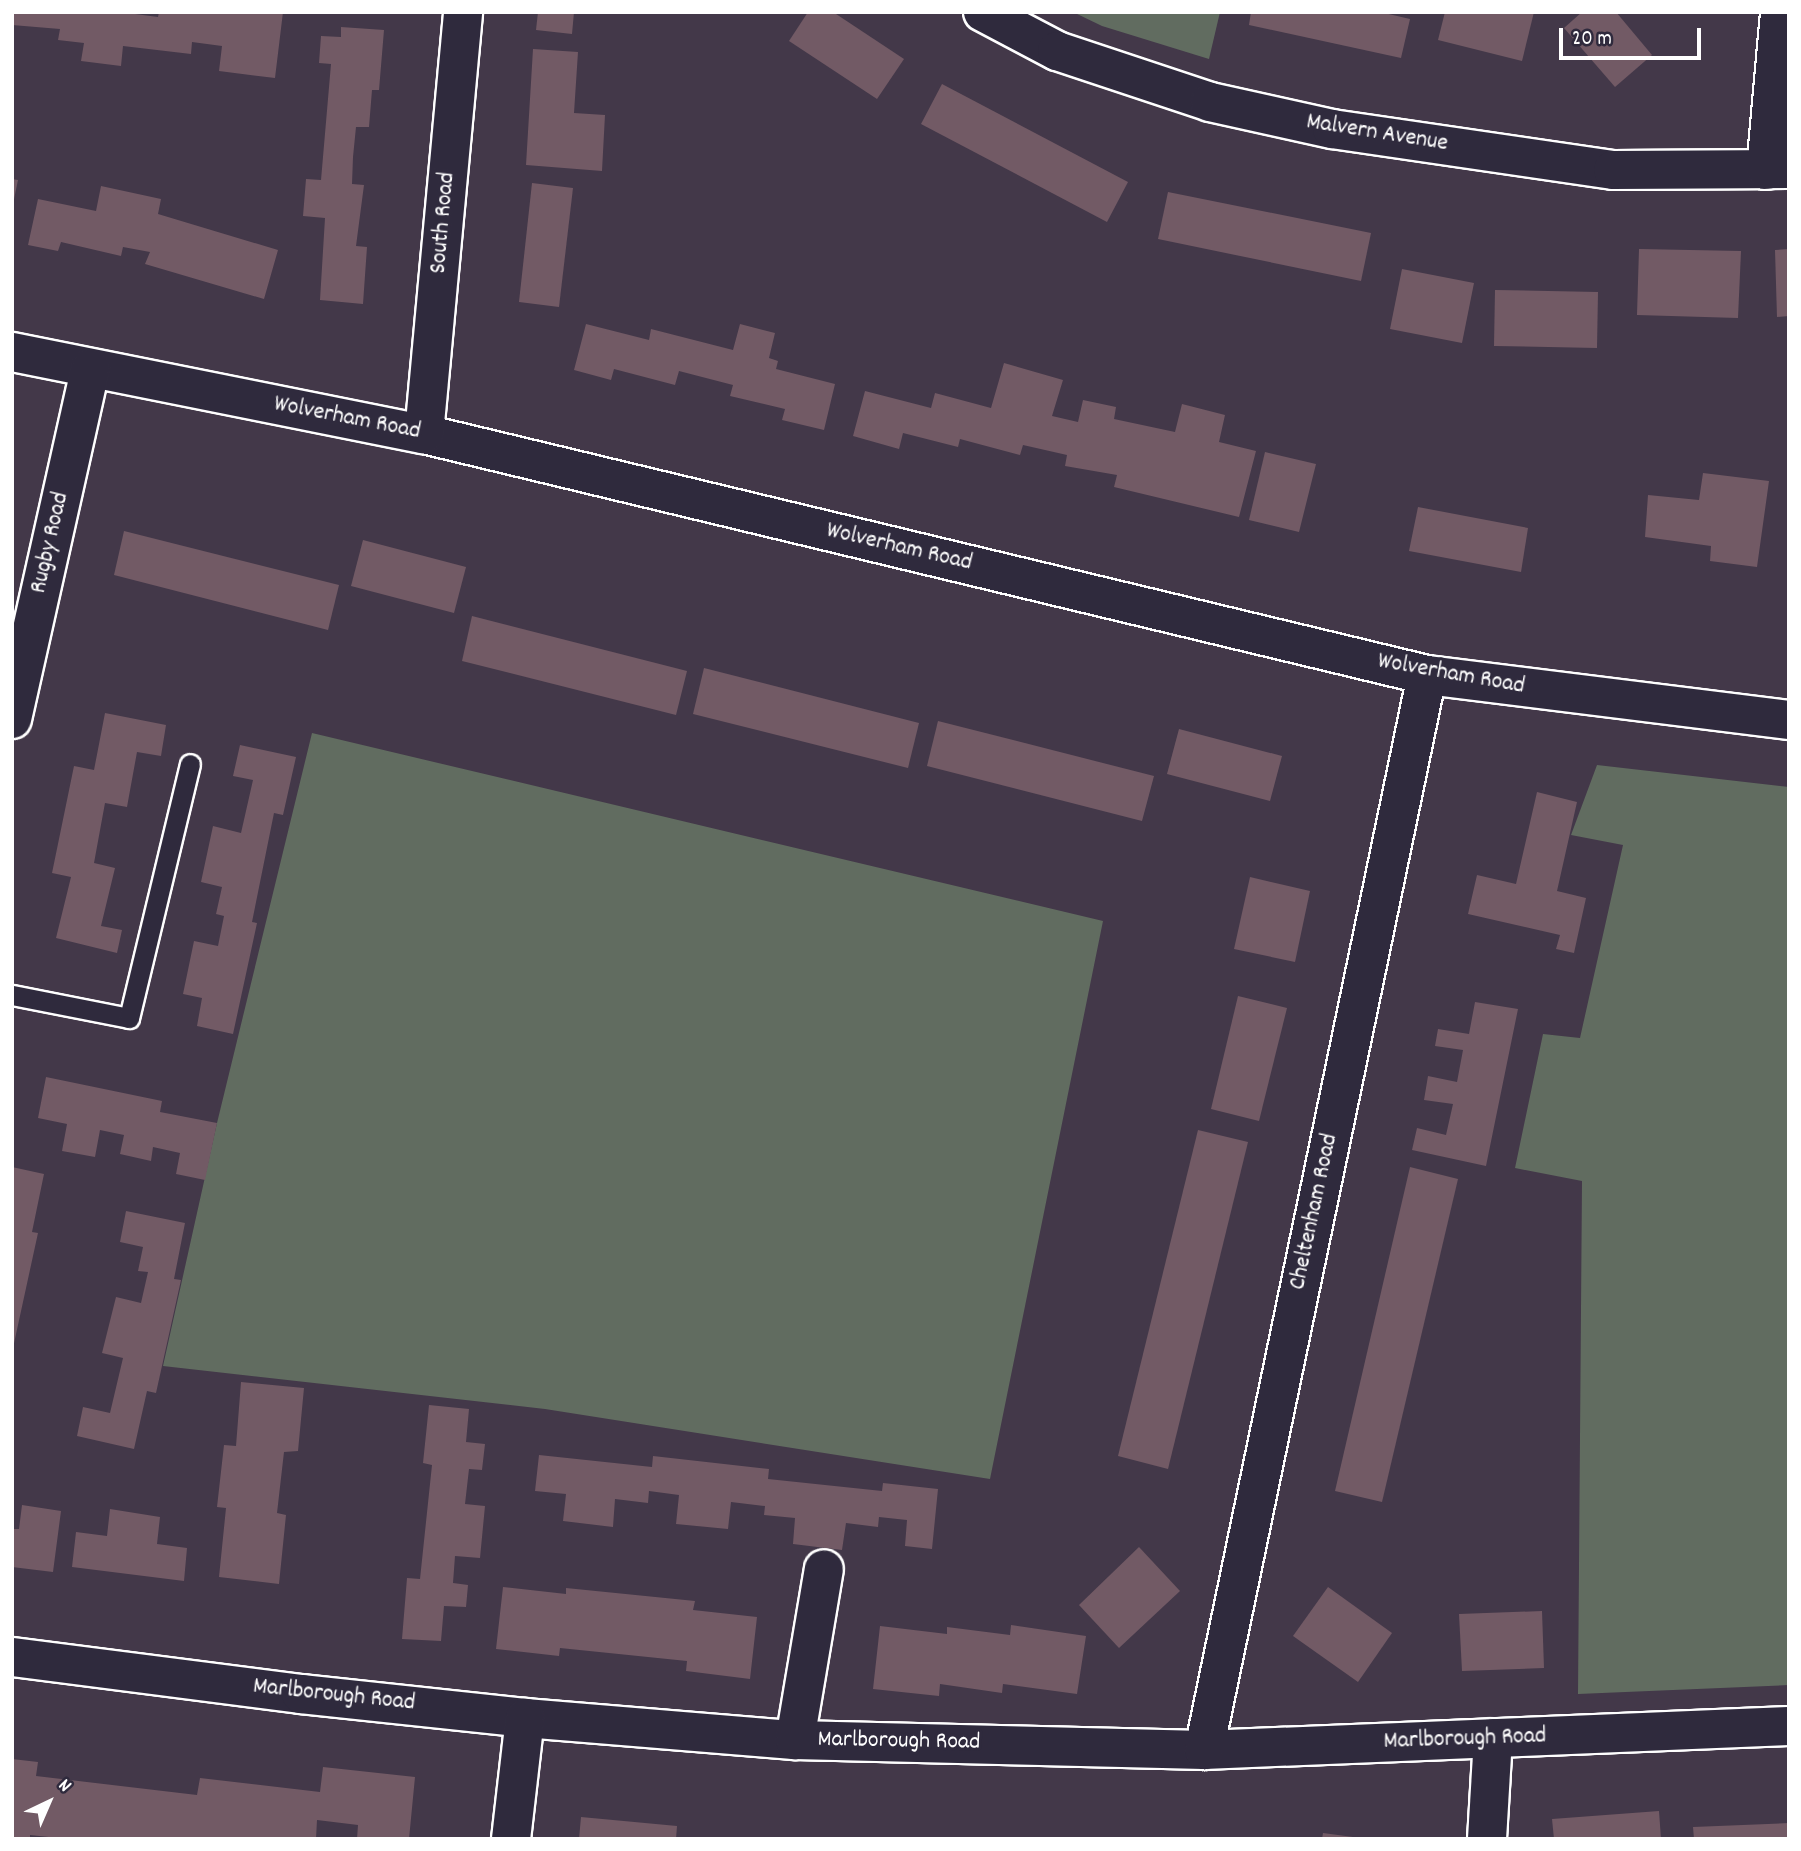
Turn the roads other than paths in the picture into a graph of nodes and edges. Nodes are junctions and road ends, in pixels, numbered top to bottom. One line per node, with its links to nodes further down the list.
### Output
1 (463, 12): 7 (street, South Road)
2 (983, 12): 4 (street, Malvern Avenue)
3 (1780, 12): 4 (street)
4 (1778, 170)
5 (12, 352): 6 (street, Wolverham Road)
6 (90, 369): 7 (street, Wolverham Road); 9 (street, Rugby Road)
7 (424, 434): 8 (street, Wolverham Road)
8 (1427, 674): 10 (street, Wolverham Road); 19 (street, Cheltenham Road)
9 (12, 719)
10 (1789, 720)
11 (190, 764): 12 (lane)
12 (12, 995)
13 (824, 1569): 18 (street)
14 (12, 1657): 15 (street, Marlborough Road)
15 (525, 1718): 18 (street, Marlborough Road); 20 (street)
16 (1789, 1726): 17 (street, Marlborough Road)
17 (1493, 1738): 19 (street, Marlborough Road); 21 (street)
18 (795, 1740): 19 (street, Marlborough Road)
19 (1204, 1750)
20 (511, 1839)
21 (1487, 1839)

